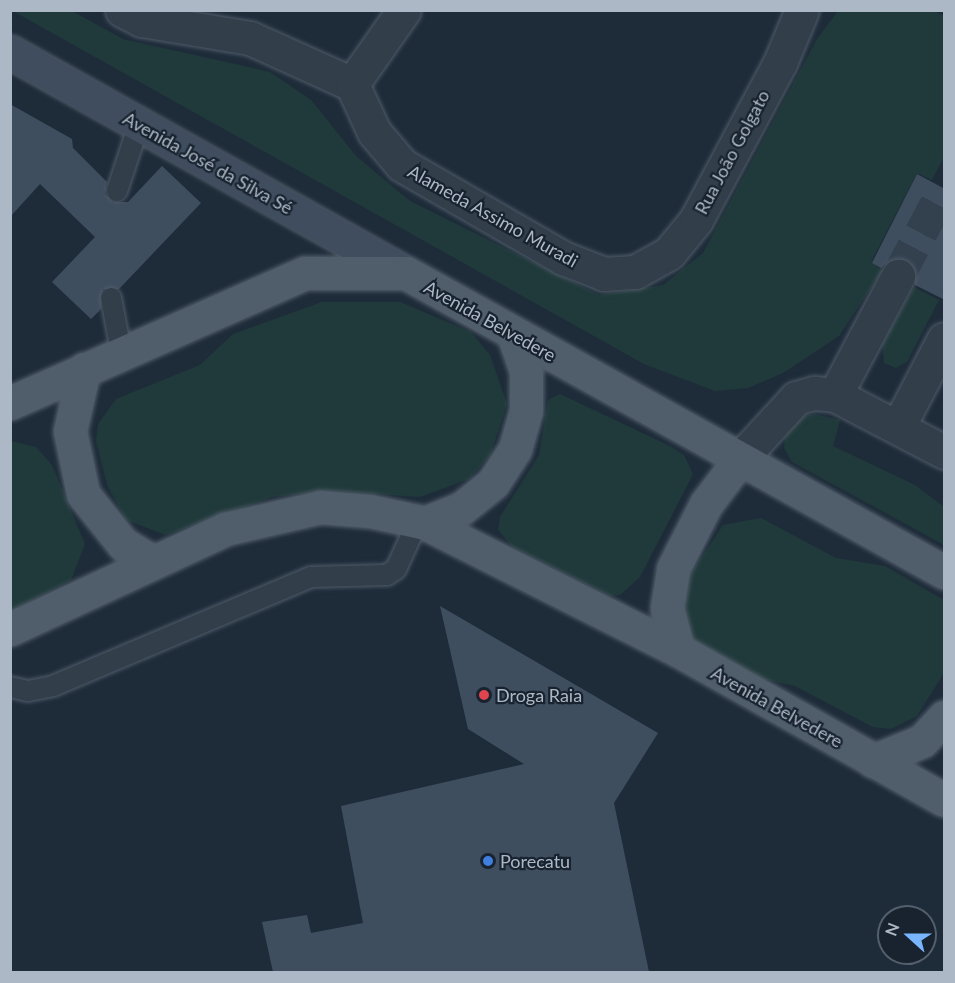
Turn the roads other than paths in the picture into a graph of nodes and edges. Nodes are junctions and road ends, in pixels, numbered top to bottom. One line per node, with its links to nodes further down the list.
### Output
1 (122, 10): 5 (street)
2 (404, 10): 5 (street)
3 (802, 10): 8 (street, Rua João Golgato)
4 (10, 52): 6 (main road, Avenida José da Silva Sé)
5 (352, 84): 8 (street, Alameda Assimo Muradi)
6 (139, 124): 7 (lane); 9 (main road, Avenida José da Silva Sé)
7 (117, 191)
8 (635, 272)
9 (406, 273): 12 (main road, Avenida Belvedere); 14 (main road, Avenida Belvedere)
10 (898, 276): 16 (street)
11 (111, 298): 14 (lane)
12 (513, 334): 20 (main road, Avenida Belvedere); 21 (main road)
13 (945, 339): 18 (street)
14 (122, 351): 15 (main road, Avenida Belvedere)
15 (84, 369): 17 (main road, Avenida Belvedere); 22 (main road)
16 (835, 395): 18 (street); 20 (street)
17 (10, 403)
18 (898, 427): 19 (street)
19 (945, 452)
20 (740, 459): 23 (main road, Avenida Belvedere); 25 (main road)
21 (422, 522): 22 (main road, Avenida Belvedere); 25 (main road, Avenida Belvedere); 26 (lane)
22 (151, 561): 24 (main road, Avenida Belvedere)
23 (945, 572)
24 (10, 629)
25 (678, 650): 28 (main road, Avenida Belvedere)
26 (10, 687)
27 (945, 717): 28 (main road)
28 (873, 761): 29 (main road, Avenida Belvedere)
29 (945, 800)

